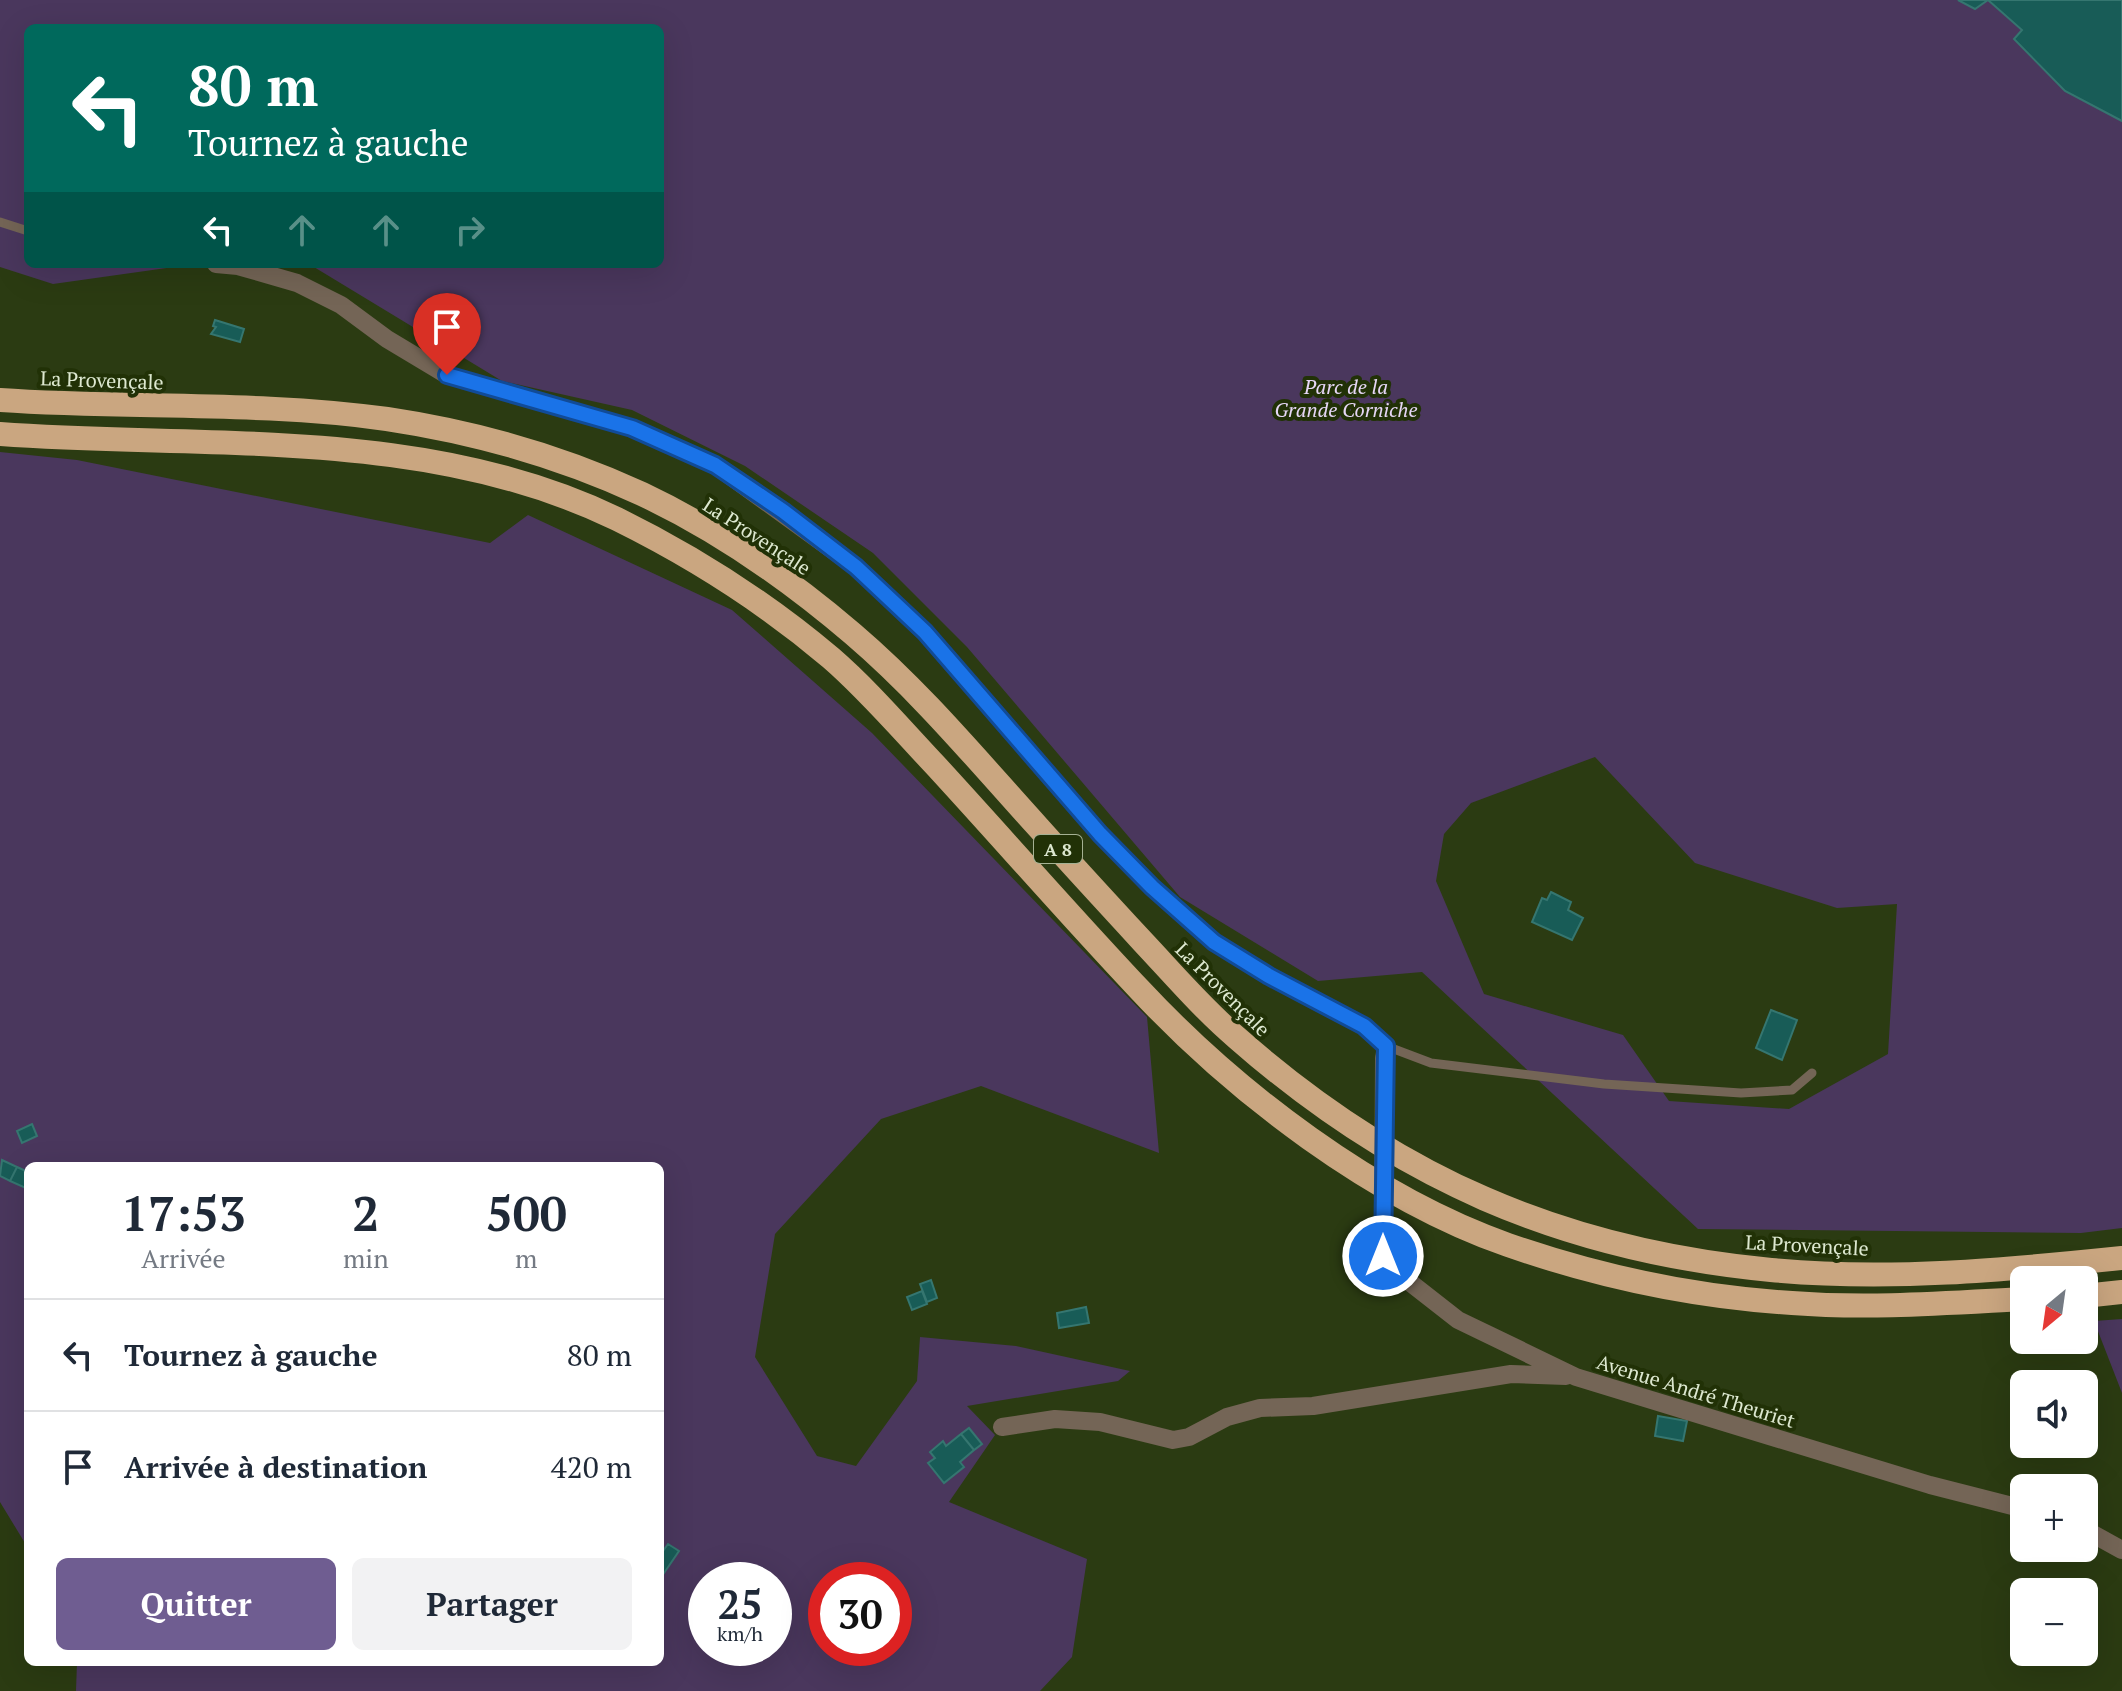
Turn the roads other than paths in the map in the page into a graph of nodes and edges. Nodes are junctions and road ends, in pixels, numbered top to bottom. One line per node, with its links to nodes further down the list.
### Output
1 (0, 222): 2 (lane)
2 (24, 230)
3 (245, 268): 6 (street)
4 (0, 400): 8 (highway, La Provençale / A 8)
5 (0, 434): 11 (highway, A 8)
6 (1385, 1052): 7 (lane); 12 (street, Avenue André Theuriet, bridge)
7 (1812, 1073)
8 (2122, 1258)
9 (2122, 1292): 10 (highway)
10 (2098, 1295)
11 (2010, 1300)
12 (1576, 1377): 13 (street); 14 (street, Avenue André Theuriet)
13 (1002, 1427)
14 (2010, 1505)
15 (2098, 1537): 16 (street)
16 (2122, 1550)

